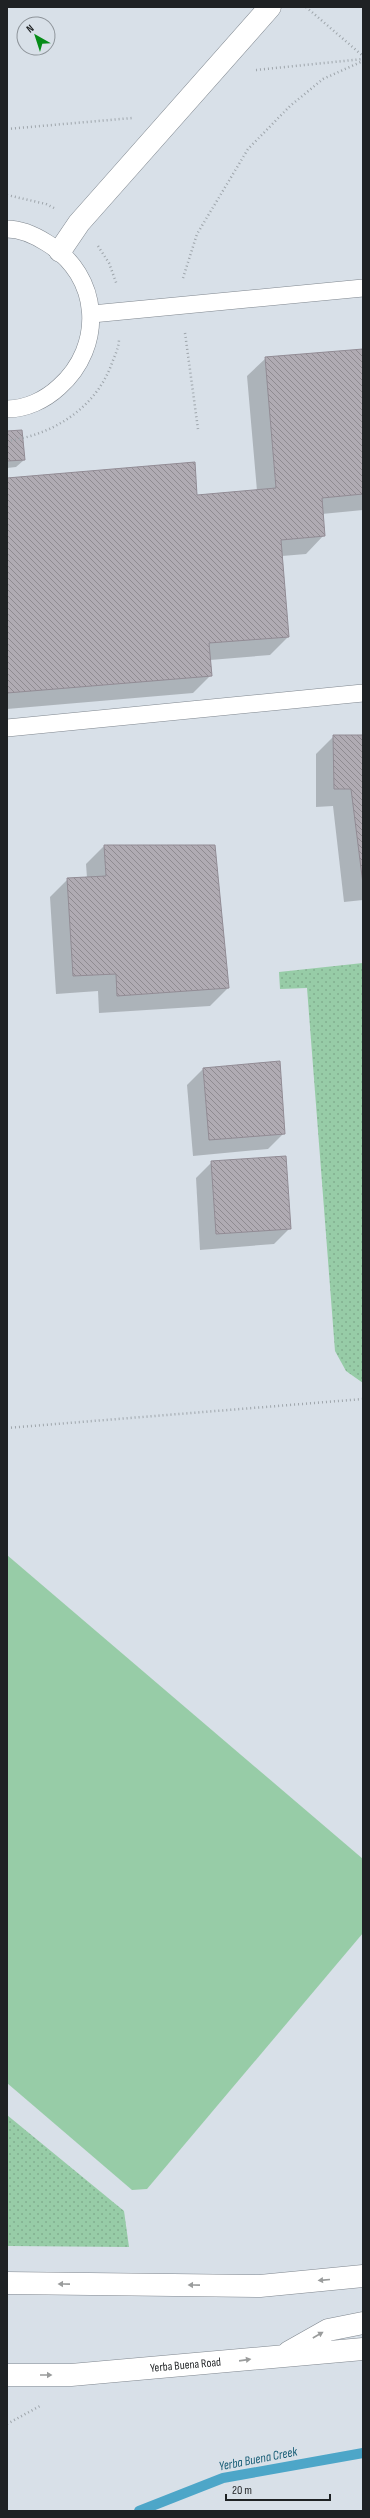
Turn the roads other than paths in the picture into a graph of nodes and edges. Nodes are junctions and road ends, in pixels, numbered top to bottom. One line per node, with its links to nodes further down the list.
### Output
1 (270, 7): 3 (street)
2 (7, 229): 3 (lane)
3 (60, 251): 5 (lane)
4 (363, 288): 5 (lane)
5 (92, 314): 6 (lane)
6 (7, 409)
7 (363, 693): 8 (lane)
8 (7, 728)
9 (363, 2276): 10 (street, one-way to 10)
10 (7, 2283)
11 (363, 2323): 13 (street, one-way to 11)
12 (363, 2349): 13 (street, Yerba Buena Road)
13 (284, 2355): 14 (street, Yerba Buena Road, one-way to 13)
14 (7, 2375)

